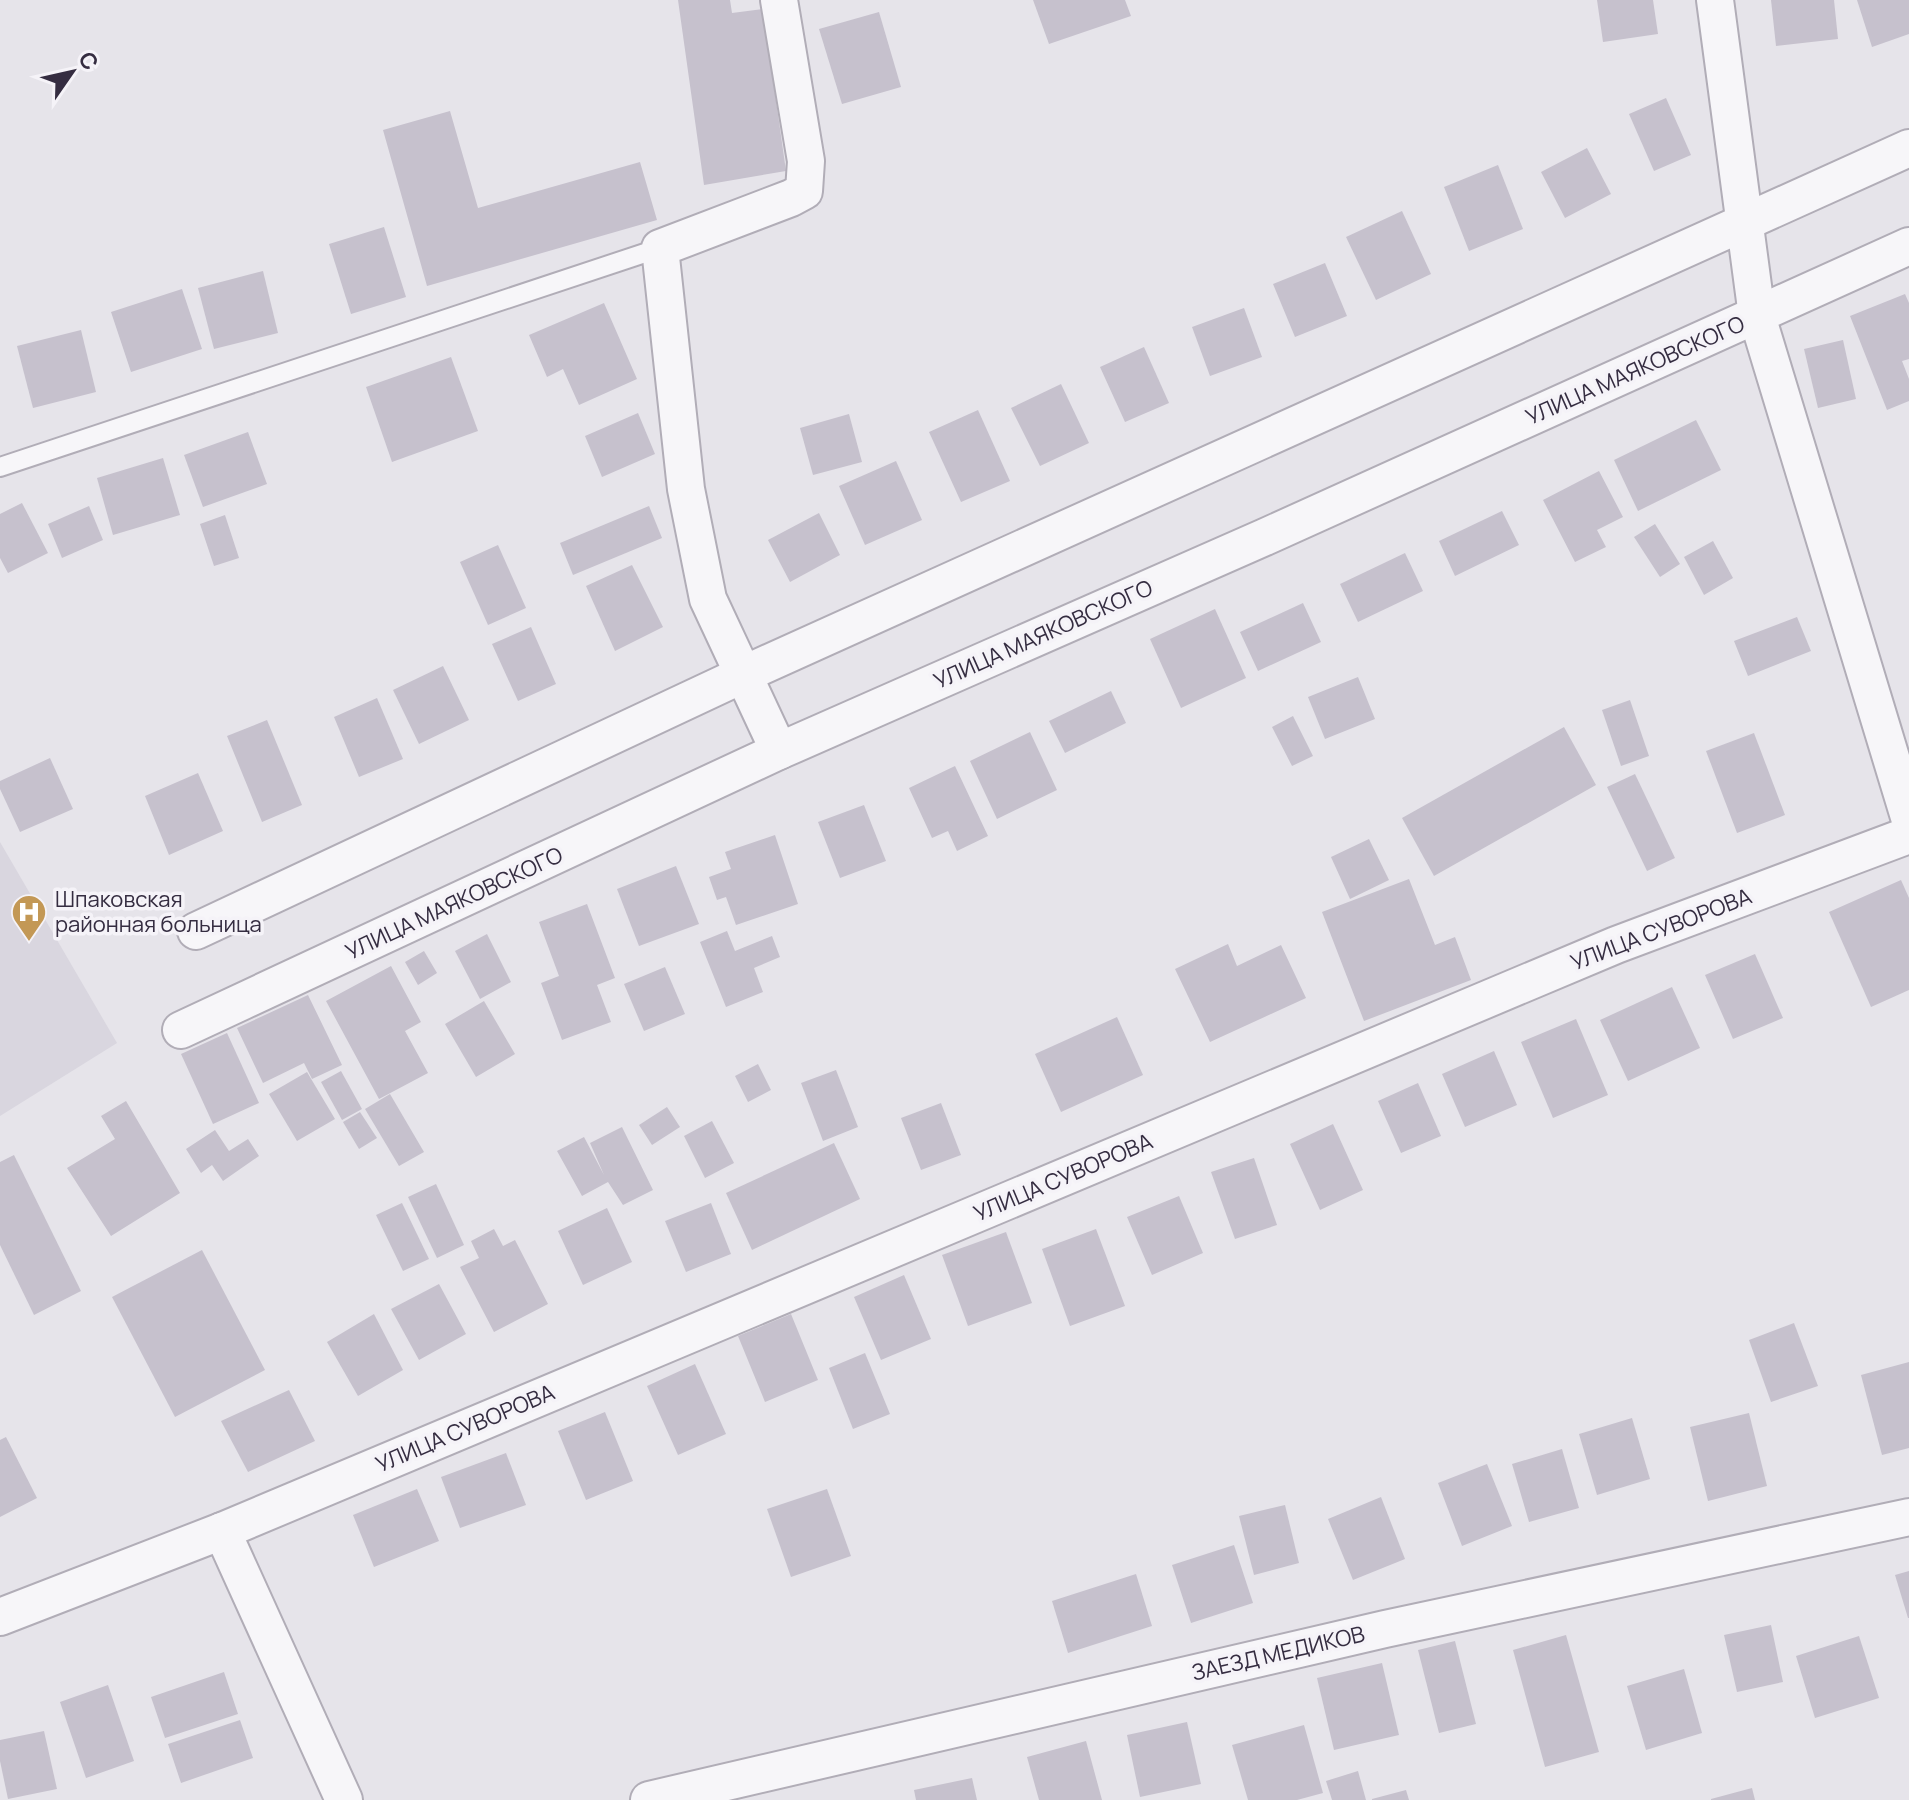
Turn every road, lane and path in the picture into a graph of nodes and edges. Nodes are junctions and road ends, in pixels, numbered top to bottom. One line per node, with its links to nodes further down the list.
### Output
1 (779, 0): 6 (street)
2 (1715, 0): 4 (street)
3 (1909, 148): 4 (street)
4 (1745, 222): 7 (street); 9 (street)
5 (1909, 246): 7 (street, УЛИЦА МАЯКОВСКОГО)
6 (660, 248): 8 (lane); 9 (street)
7 (1757, 316): 10 (street, УЛИЦА МАЯКОВСКОГО); 11 (street)
8 (0, 467)
9 (742, 675): 10 (street); 13 (street)
10 (779, 751): 14 (street, УЛИЦА МАЯКОВСКОГО)
11 (1909, 817)
12 (1909, 835): 16 (street, УЛИЦА СУВОРОВА)
13 (196, 931)
14 (181, 1030)
15 (1909, 1517): 19 (street, ЗАЕЗД МЕДИКОВ)
16 (222, 1531): 17 (street, УЛИЦА СУВОРОВА); 18 (street)
17 (0, 1617)
18 (344, 1800)
19 (649, 1800)

